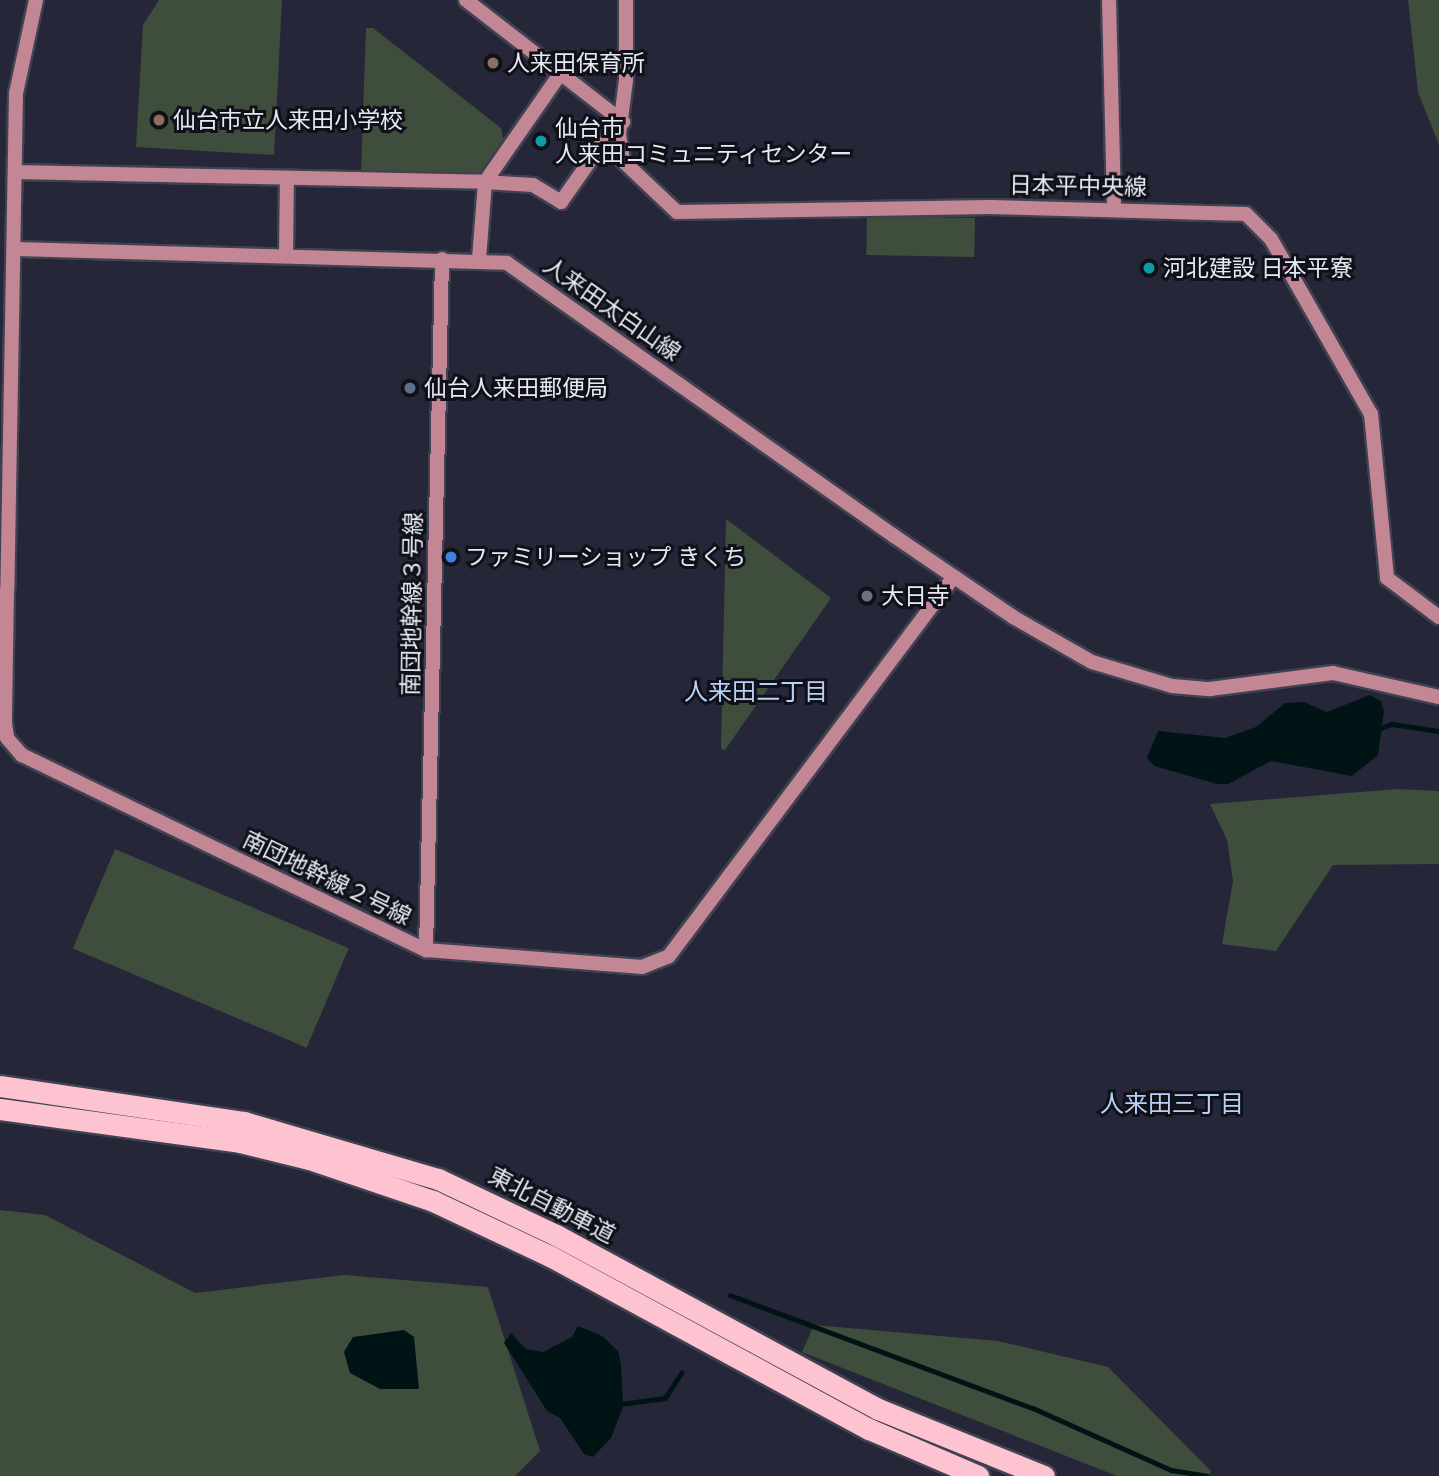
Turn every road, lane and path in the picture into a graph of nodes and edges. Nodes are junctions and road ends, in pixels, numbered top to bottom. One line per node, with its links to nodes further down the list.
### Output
1 (36, 0): 7 (street, 南団地幹線２号線)
2 (466, 0): 5 (street)
3 (626, 0): 6 (street, 日本平中央線)
4 (1109, 0): 10 (street)
5 (560, 74): 6 (street); 9 (street)
6 (621, 129): 9 (street); 10 (street, 日本平中央線)
7 (15, 172): 8 (street); 11 (street, 南団地幹線２号線)
8 (287, 178): 9 (street); 12 (street)
9 (485, 182): 14 (street)
10 (1114, 207): 16 (street, 日本平中央線)
11 (14, 249): 12 (street, 人来田太白山線); 18 (street, 南団地幹線２号線)
12 (286, 255): 13 (street, 人来田太白山線)
13 (442, 259): 14 (street, 人来田太白山線); 18 (street, 南団地幹線３号線)
14 (479, 259): 15 (street, 人来田太白山線)
15 (954, 577): 17 (street, 人来田太白山線); 18 (street, 南団地幹線２号線)
16 (1439, 617)
17 (1439, 696)
18 (426, 950)
19 (0, 1086): 22 (highway, 東北自動車道)
20 (0, 1109): 21 (highway, 東北自動車道)
21 (978, 1476)
22 (1044, 1476)

